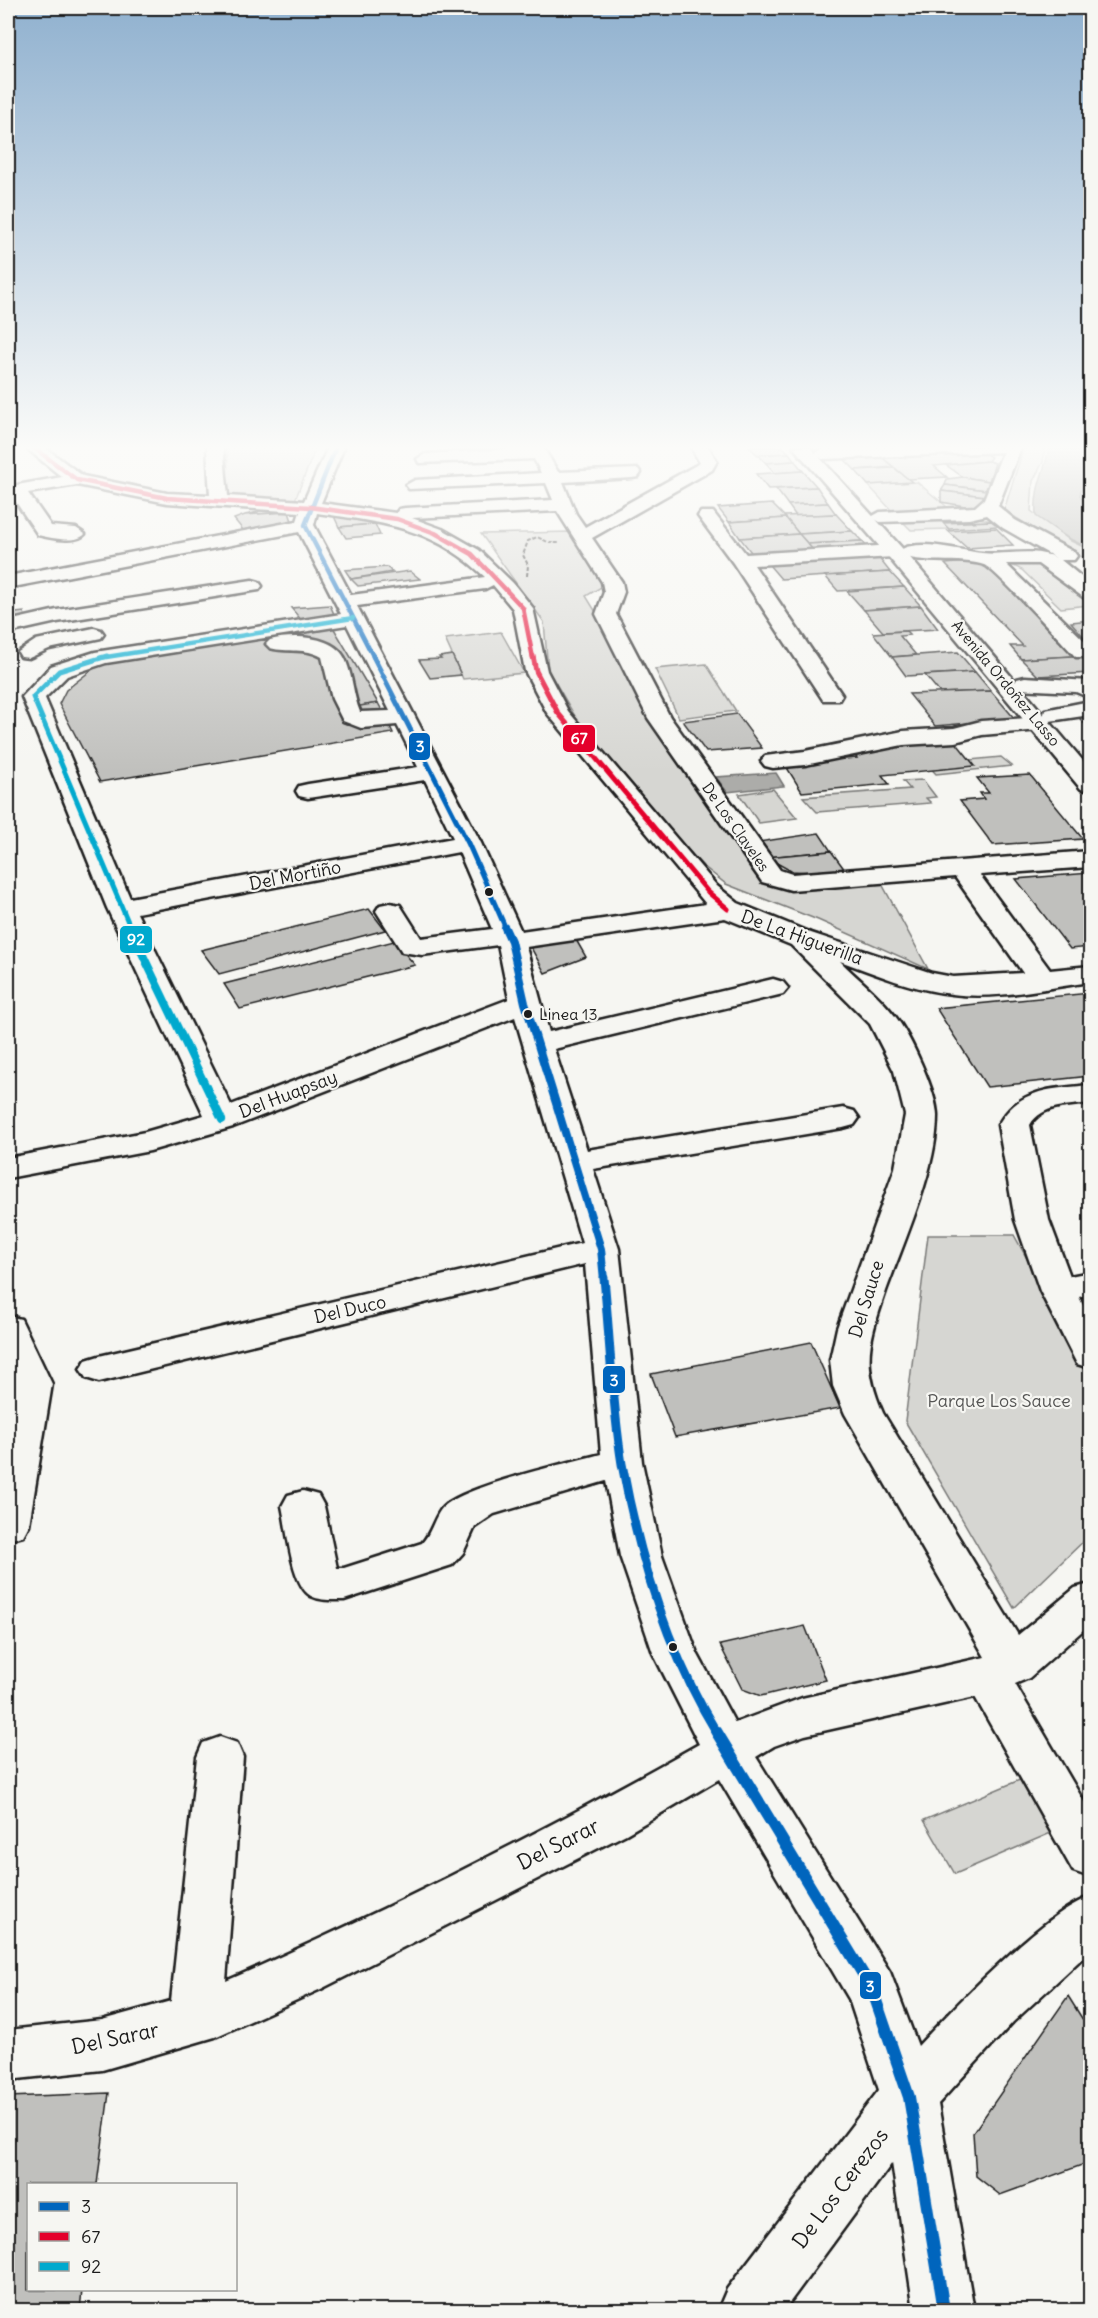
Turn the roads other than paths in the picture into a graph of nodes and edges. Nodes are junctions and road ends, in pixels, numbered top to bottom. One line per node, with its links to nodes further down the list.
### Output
1 (139, 555): 11 (street)
2 (322, 555): 21 (street)
3 (473, 555): 17 (street)
4 (593, 555): 44 (street, De Los Claveles)
5 (737, 555): 14 (street)
6 (827, 555): 14 (street)
7 (906, 555): 31 (street, Avenida Ordoñez Lasso)
8 (906, 555): 36 (street, Avenida Ordoñez Lasso)
9 (958, 555): 13 (street)
10 (1064, 555): 15 (street)
11 (134, 556): 16 (street); 20 (street)
12 (1034, 557): 13 (street); 19 (street)
13 (990, 559): 23 (street)
14 (741, 560): 33 (street)
15 (1090, 569)
16 (8, 582)
17 (496, 585): 21 (street); 46 (street)
18 (252, 586): 20 (street)
19 (1090, 592)
20 (182, 596): 24 (street)
21 (342, 614): 26 (street); 30 (street); 35 (street)
22 (1080, 615): 23 (street)
23 (1048, 616): 29 (street)
24 (8, 627)
25 (94, 634): 28 (street)
26 (312, 645): 30 (street); 35 (street)
27 (8, 650): 28 (street)
28 (29, 652): 30 (street)
29 (1084, 652)
30 (76, 677): 45 (street)
31 (1025, 684): 32 (street); 36 (street, Avenida Ordoñez Lasso)
32 (1090, 691)
33 (831, 695)
34 (1090, 708): 36 (street)
35 (405, 717): 39 (street)
36 (1046, 719): 37 (street, Avenida Ordoñez Lasso); 38 (street); 40 (street, Avenida Ordoñez Lasso)
37 (1090, 758)
38 (773, 761)
39 (434, 772): 41 (street); 42 (street)
40 (1090, 784)
41 (308, 791)
42 (468, 843): 45 (street, Del Mortiño); 48 (street)
43 (1090, 859): 44 (street, De Los Claveles)
44 (963, 870): 51 (street)
45 (121, 908): 57 (street)
46 (728, 909): 48 (street, De La Higuerilla); 49 (street, De La Higuerilla)
47 (390, 911): 48 (street, De La Higuerilla)
48 (510, 938): 53 (street)
49 (801, 939): 51 (street, De La Higuerilla); 69 (street, Del Sauce)
50 (1090, 974): 51 (street, De La Higuerilla)
51 (1043, 980)
52 (773, 988): 54 (street)
53 (525, 1003): 54 (street); 57 (street, Del Huapsay)
54 (538, 1044): 58 (street)
55 (1090, 1094): 61 (street)
56 (843, 1118): 58 (street)
57 (222, 1120): 59 (street, Del Huapsay)
58 (574, 1162): 60 (street)
59 (8, 1168)
60 (602, 1249): 64 (street, Del Duco); 65 (street)
61 (1074, 1287): 63 (street)
62 (8, 1328): 67 (street)
63 (1090, 1355)
64 (99, 1369)
65 (622, 1462): 66 (street); 70 (street)
66 (303, 1506)
67 (8, 1525)
68 (1090, 1599): 69 (street, Del Sarar)
69 (1000, 1670): 70 (street, Del Sarar); 72 (street, Del Sauce)
70 (725, 1750): 74 (street, Del Sarar); 76 (street)
71 (220, 1757): 74 (street)
72 (1090, 1856)
73 (1090, 1920): 76 (street, De Los Cerezos)
74 (196, 2019): 75 (street, Del Sarar)
75 (8, 2055)
76 (909, 2097): 77 (street, De Los Cerezos); 78 (street)
77 (748, 2310)
78 (944, 2310)

